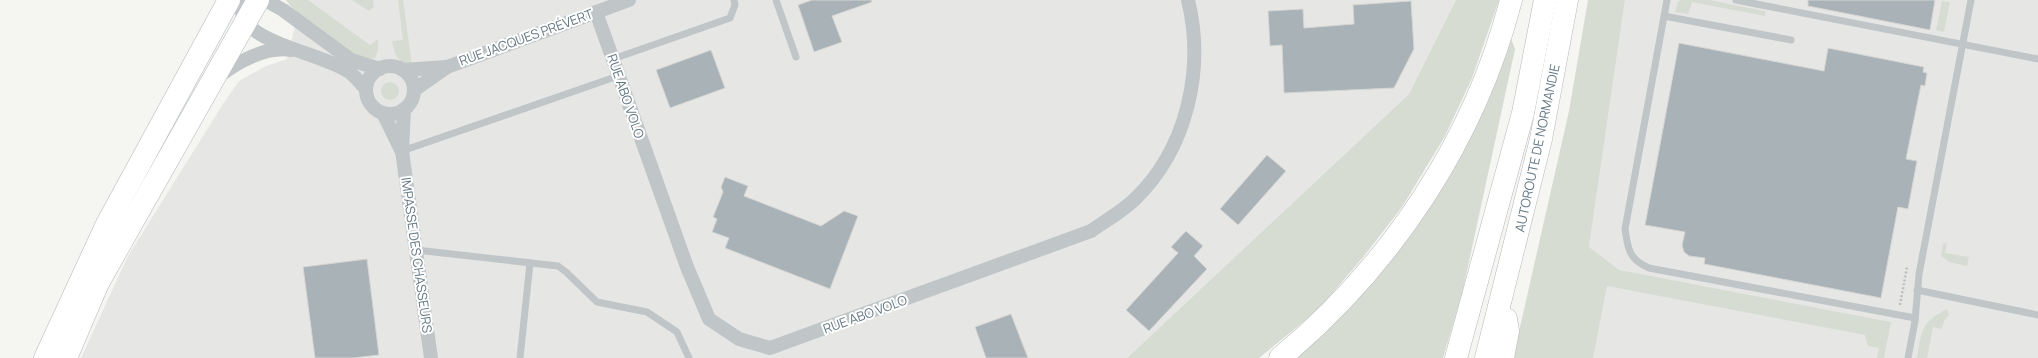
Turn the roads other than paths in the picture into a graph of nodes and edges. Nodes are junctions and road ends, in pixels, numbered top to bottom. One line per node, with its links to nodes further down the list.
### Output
1 (265, 0): 22 (street, RUE JACQUES PRÉVERT)
2 (628, 0): 13 (street, RUE JACQUES PRÉVERT)
3 (734, 0): 19 (lane)
4 (776, 0): 18 (lane)
5 (1511, 0): 42 (main road)
6 (1545, 0): 43 (main road)
7 (1567, 0): 34 (main road, AUTOROUTE DE NORMANDIE)
8 (1736, 0): 16 (lane)
9 (1971, 0): 16 (lane)
10 (1668, 2): 14 (lane)
11 (240, 5): 17 (street); 25 (main road); 37 (main road)
12 (1190, 7): 24 (street, RUE ABO VOLO)
13 (596, 12): 19 (street, RUE ABO VOLO); 21 (street, RUE JACQUES PRÉVERT)
14 (1664, 16): 15 (lane); 36 (lane)
15 (1791, 40)
16 (1963, 45): 20 (lane); 33 (lane)
17 (302, 51): 25 (street); 26 (street)
18 (796, 57)
19 (613, 59): 24 (street, RUE ABO VOLO)
20 (2038, 59)
21 (447, 67): 23 (street, RUE JACQUES PRÉVERT); 27 (street, RUE JACQUES PRÉVERT)
22 (380, 69): 23 (street, RUE JACQUES PRÉVERT); 26 (street)
23 (403, 70): 27 (street)
24 (618, 76): 30 (lane)
25 (213, 81): 38 (main road)
26 (366, 89): 29 (street)
27 (414, 90): 28 (street, RUE JACQUES PRÉVERT)
28 (404, 109): 29 (street); 30 (street, IMPASSE DES CHASSEURS)
29 (383, 113): 30 (street, IMPASSE DES CHASSEURS)
30 (402, 151): 31 (street, IMPASSE DES CHASSEURS)
31 (416, 250): 32 (lane); 39 (street, IMPASSE DES CHASSEURS)
32 (530, 263): 40 (lane); 41 (lane)
33 (1917, 290): 35 (lane); 36 (lane)
34 (1503, 296): 44 (main road, AUTOROUTE DE NORMANDIE); 45 (main road)
35 (2038, 315)
36 (1915, 318): 46 (lane)
37 (45, 358)
38 (66, 358)
39 (431, 358)
40 (520, 358)
41 (689, 358)
42 (1280, 358)
43 (1456, 358)
44 (1486, 358)
45 (1503, 358)
46 (1908, 358)

